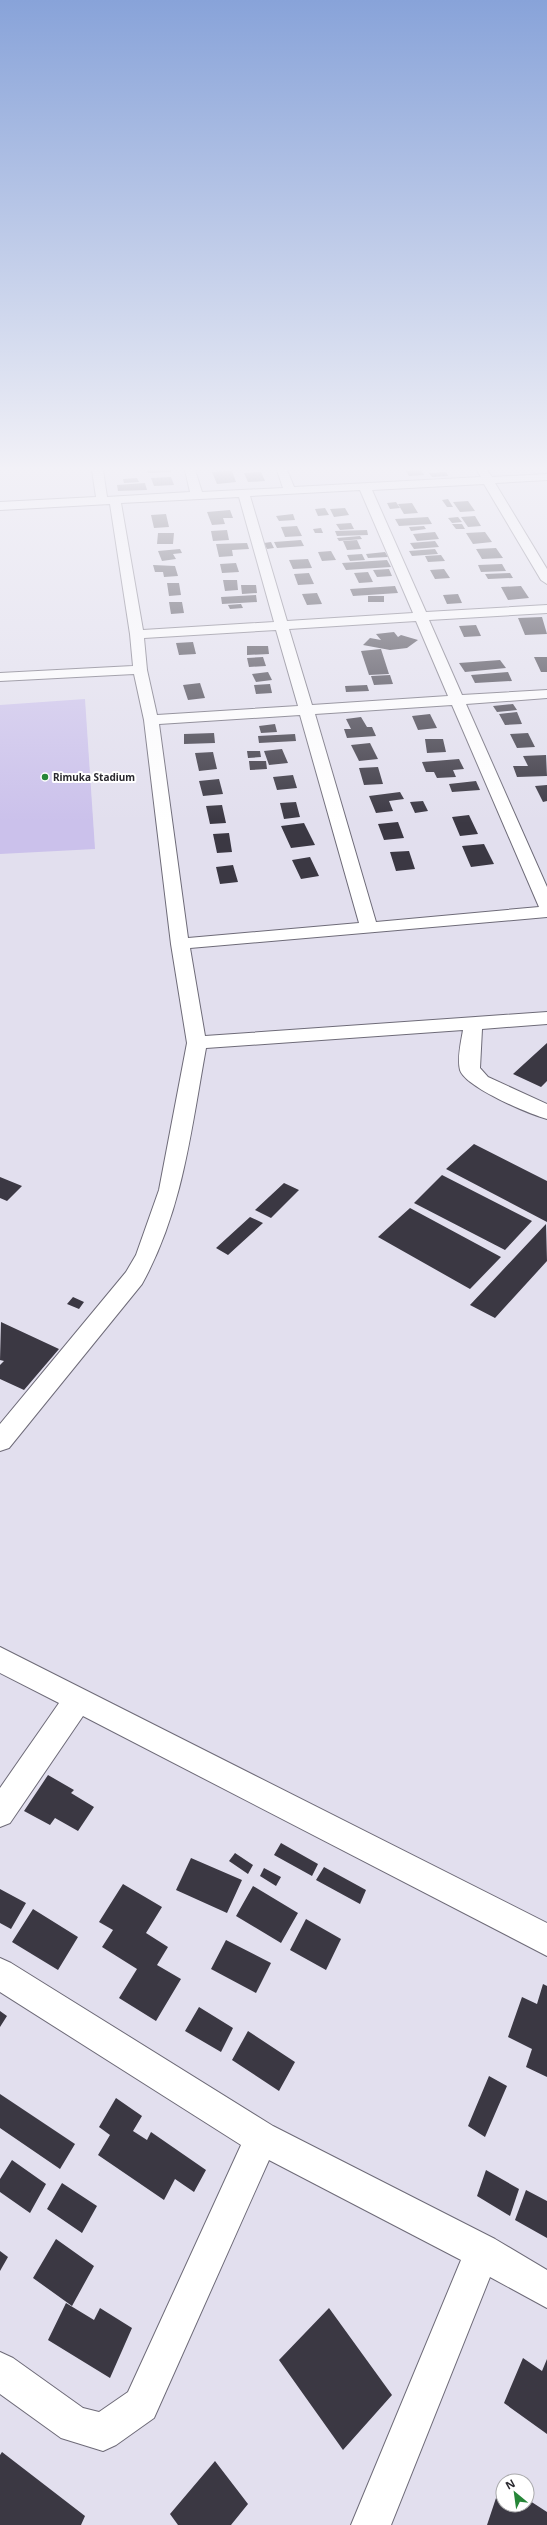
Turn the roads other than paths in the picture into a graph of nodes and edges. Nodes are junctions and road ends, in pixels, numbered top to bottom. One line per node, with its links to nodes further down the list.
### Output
1 (127, 588): 7 (street)
2 (271, 588): 6 (street)
3 (409, 588): 5 (street)
4 (547, 609): 5 (street)
5 (422, 617): 6 (street); 11 (street)
6 (282, 625): 7 (street); 12 (street)
7 (137, 634): 8 (street)
8 (140, 670): 9 (street); 13 (street)
9 (0, 677)
10 (547, 694): 11 (street)
11 (458, 700): 12 (street); 14 (street)
12 (306, 710): 13 (street); 16 (street)
13 (151, 720): 17 (street)
14 (547, 906)
15 (547, 912): 16 (street)
16 (369, 928): 17 (street)
17 (180, 944): 20 (street)
18 (547, 1018): 19 (street)
19 (473, 1024): 20 (street); 21 (street)
20 (197, 1043): 22 (street)
21 (547, 1112)
22 (8, 1419): 23 (street)
23 (0, 1441)
24 (0, 1659): 25 (street)
25 (78, 1699): 26 (street); 27 (street)
26 (0, 1813)
27 (547, 1940)
28 (0, 1974): 29 (street)
29 (261, 2138): 30 (street); 32 (street)
30 (482, 2252): 31 (street); 33 (street)
31 (547, 2290)
32 (0, 2371)
33 (371, 2525)

